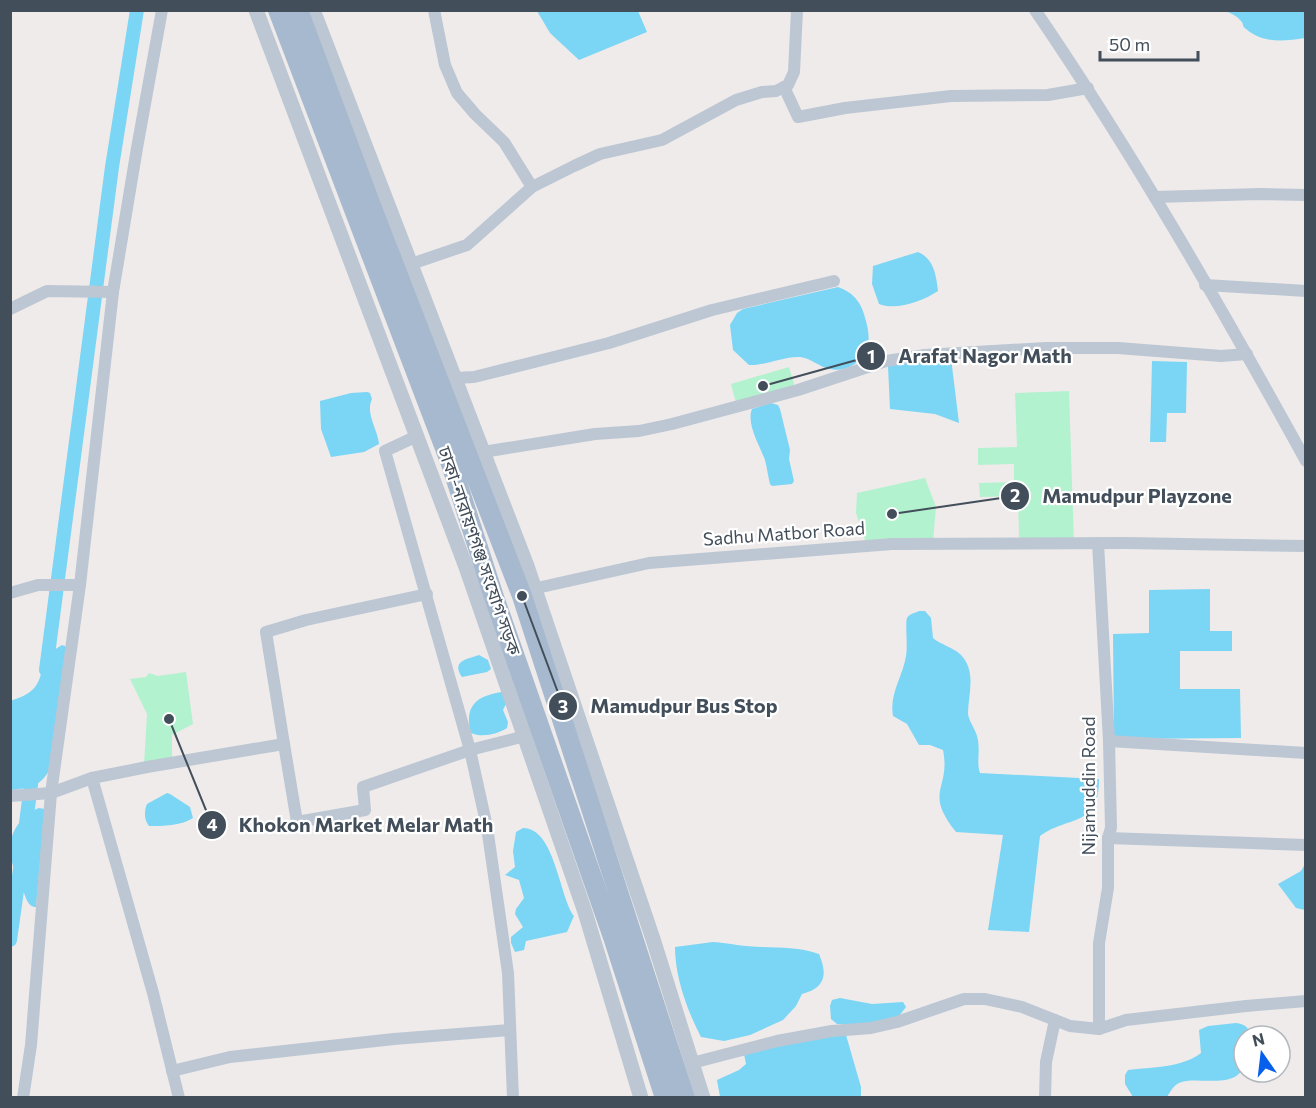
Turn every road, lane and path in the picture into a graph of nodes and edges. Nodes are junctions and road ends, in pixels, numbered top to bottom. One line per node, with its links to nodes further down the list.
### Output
1 (162, 10): 18 (street)
2 (256, 10): 22 (street)
3 (278, 10): 31 (main road, ঢাকা-নারায়ণগঞ্জ সংযোগ সড়ক)
4 (298, 10): 28 (main road, ঢাকা-নারায়ণগঞ্জ সংযোগ সড়ক)
5 (313, 10): 14 (street)
6 (434, 10): 11 (street)
7 (797, 10): 9 (street)
8 (1035, 10): 10 (street)
9 (784, 87): 10 (street); 11 (street)
10 (1088, 88): 13 (street)
11 (532, 187): 14 (street)
12 (1305, 195): 13 (street)
13 (1155, 197): 16 (street)
14 (411, 264): 21 (street)
15 (834, 281): 21 (street)
16 (1205, 285): 17 (street); 20 (street)
17 (1305, 291)
18 (112, 292): 19 (street); 27 (street)
19 (10, 309)
20 (1246, 354): 23 (street); 24 (street)
21 (455, 378): 23 (street)
22 (417, 436): 30 (street); 31 (street)
23 (483, 452): 28 (street)
24 (1305, 461)
25 (1098, 543): 26 (street, Sadhu Matbor Road); 28 (street, Sadhu Matbor Road); 33 (street, Nijamuddin Road)
26 (1305, 546)
27 (79, 585): 29 (street); 38 (street)
28 (528, 590): 46 (street); 53 (main road, ঢাকা-নারায়ণগঞ্জ সংযোগ সড়ক)
29 (10, 593)
30 (427, 594): 34 (street); 35 (street)
31 (499, 636): 32 (street); 52 (main road, ঢাকা-নারায়ণগঞ্জ সংযোগ সড়ক)
32 (525, 736): 35 (street); 51 (street)
33 (1109, 741): 36 (street); 40 (street, Nijamuddin Road)
34 (284, 744): 35 (street); 37 (street)
35 (471, 750): 45 (street)
36 (1305, 753)
37 (92, 778): 38 (street); 47 (street)
38 (51, 793): 39 (street); 48 (street)
39 (10, 796)
40 (1108, 838): 41 (street); 44 (street, Nijamuddin Road)
41 (1305, 845)
42 (1305, 1001): 44 (street)
43 (1055, 1020): 44 (street); 46 (street); 55 (street)
44 (1099, 1029)
45 (510, 1030): 47 (street); 50 (street)
46 (692, 1063): 54 (street)
47 (172, 1071): 49 (street)
48 (23, 1098)
49 (178, 1098)
50 (513, 1098)
51 (641, 1098)
52 (665, 1098)
53 (685, 1098)
54 (703, 1098)
55 (1045, 1098)

